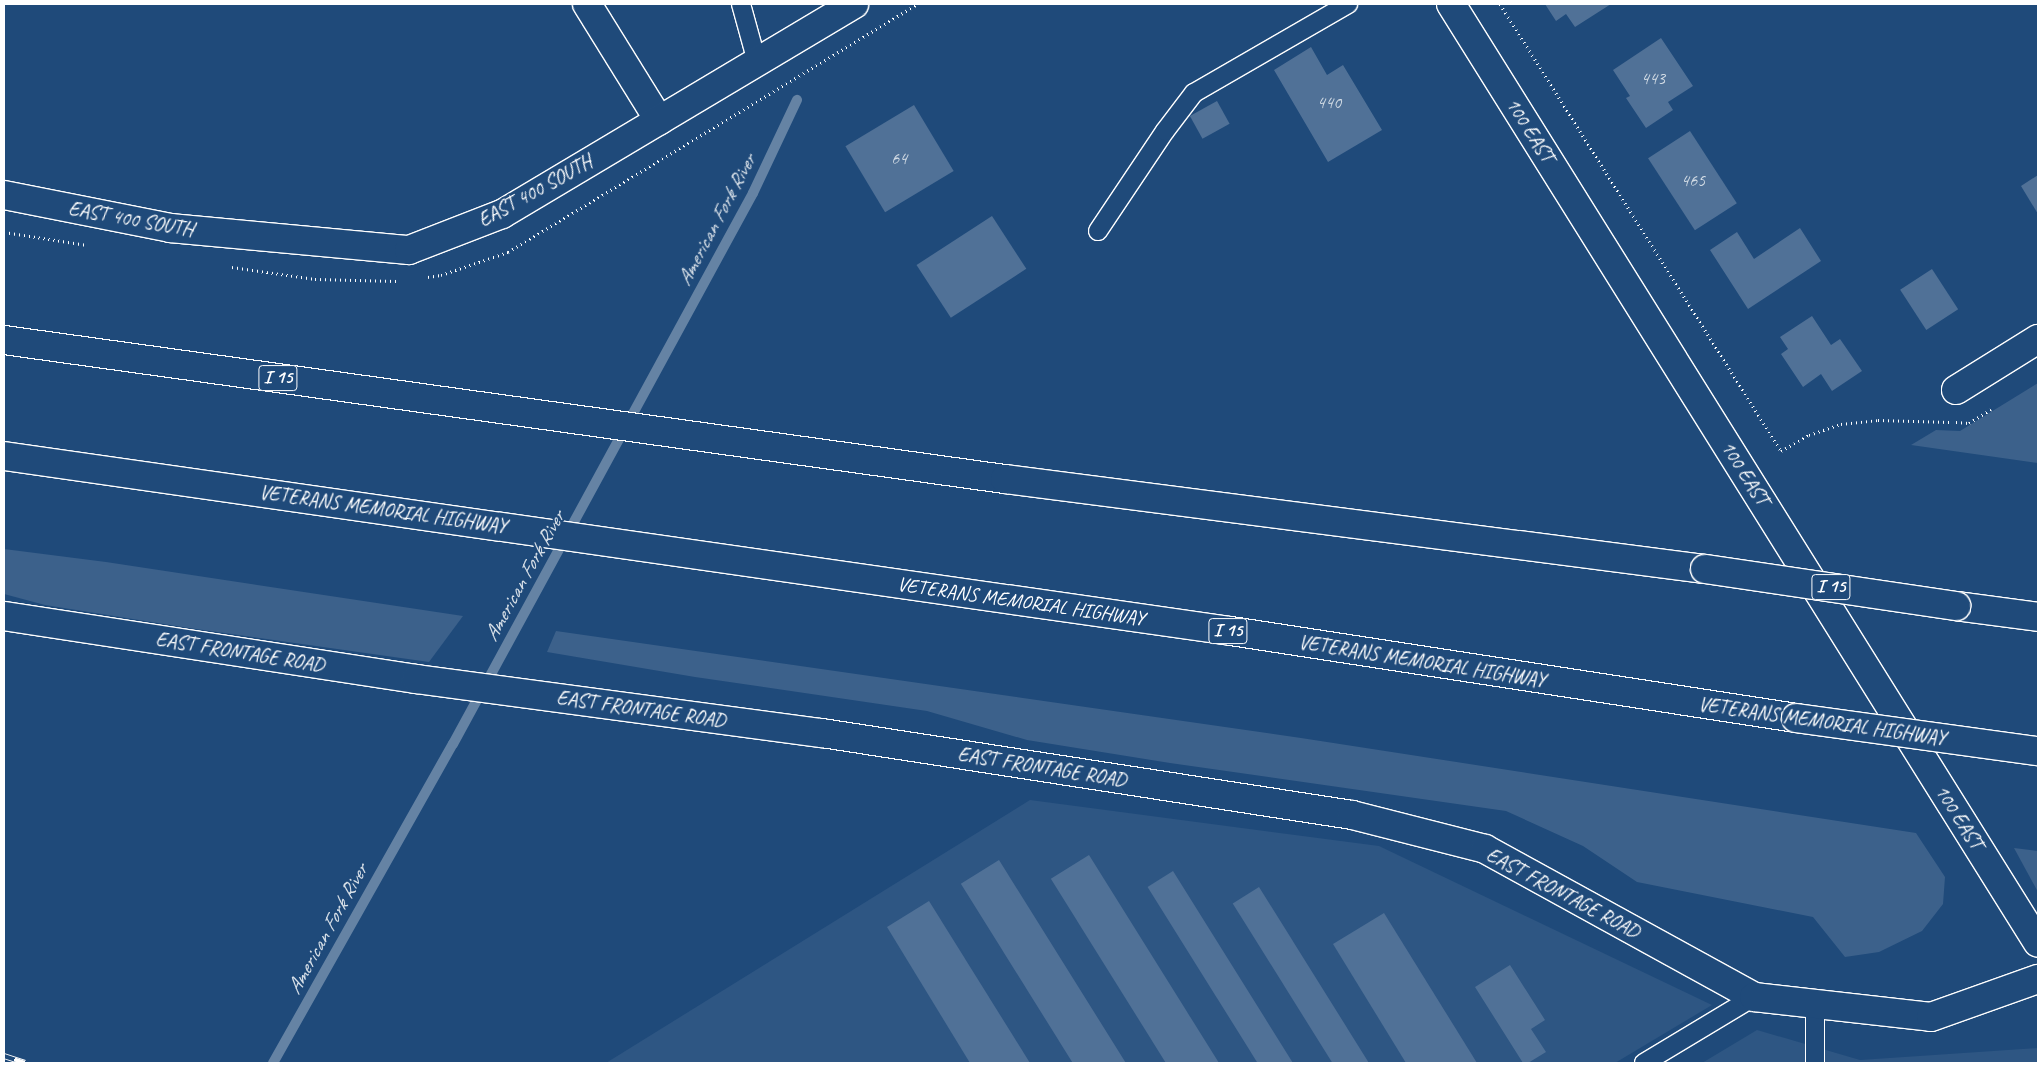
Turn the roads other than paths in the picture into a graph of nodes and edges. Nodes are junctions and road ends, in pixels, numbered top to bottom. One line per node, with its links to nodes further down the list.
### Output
1 (587, 4): 7 (main road)
2 (741, 4): 6 (lane)
3 (854, 4): 6 (main road, EAST 400 SOUTH)
4 (1348, 4): 9 (lane)
5 (1452, 4): 17 (main road, 100 EAST)
6 (757, 62): 7 (main road, EAST 400 SOUTH)
7 (659, 120): 8 (main road, EAST 400 SOUTH)
8 (4, 195)
9 (1098, 231)
10 (2038, 339): 12 (main road)
11 (4, 340): 15 (main road, I 15, bridge)
12 (1956, 390)
13 (4, 456): 16 (main road, VETERANS MEMORIAL HIGHWAY / I 15, bridge)
14 (4, 616): 19 (main road, EAST FRONTAGE ROAD)
15 (2038, 617)
16 (2038, 751)
17 (2038, 943)
18 (2038, 979): 20 (main road, EAST FRONTAGE ROAD)
19 (1754, 997): 20 (main road, EAST FRONTAGE ROAD); 21 (lane)
20 (1815, 1003): 22 (lane)
21 (1644, 1063)
22 (1815, 1063)

